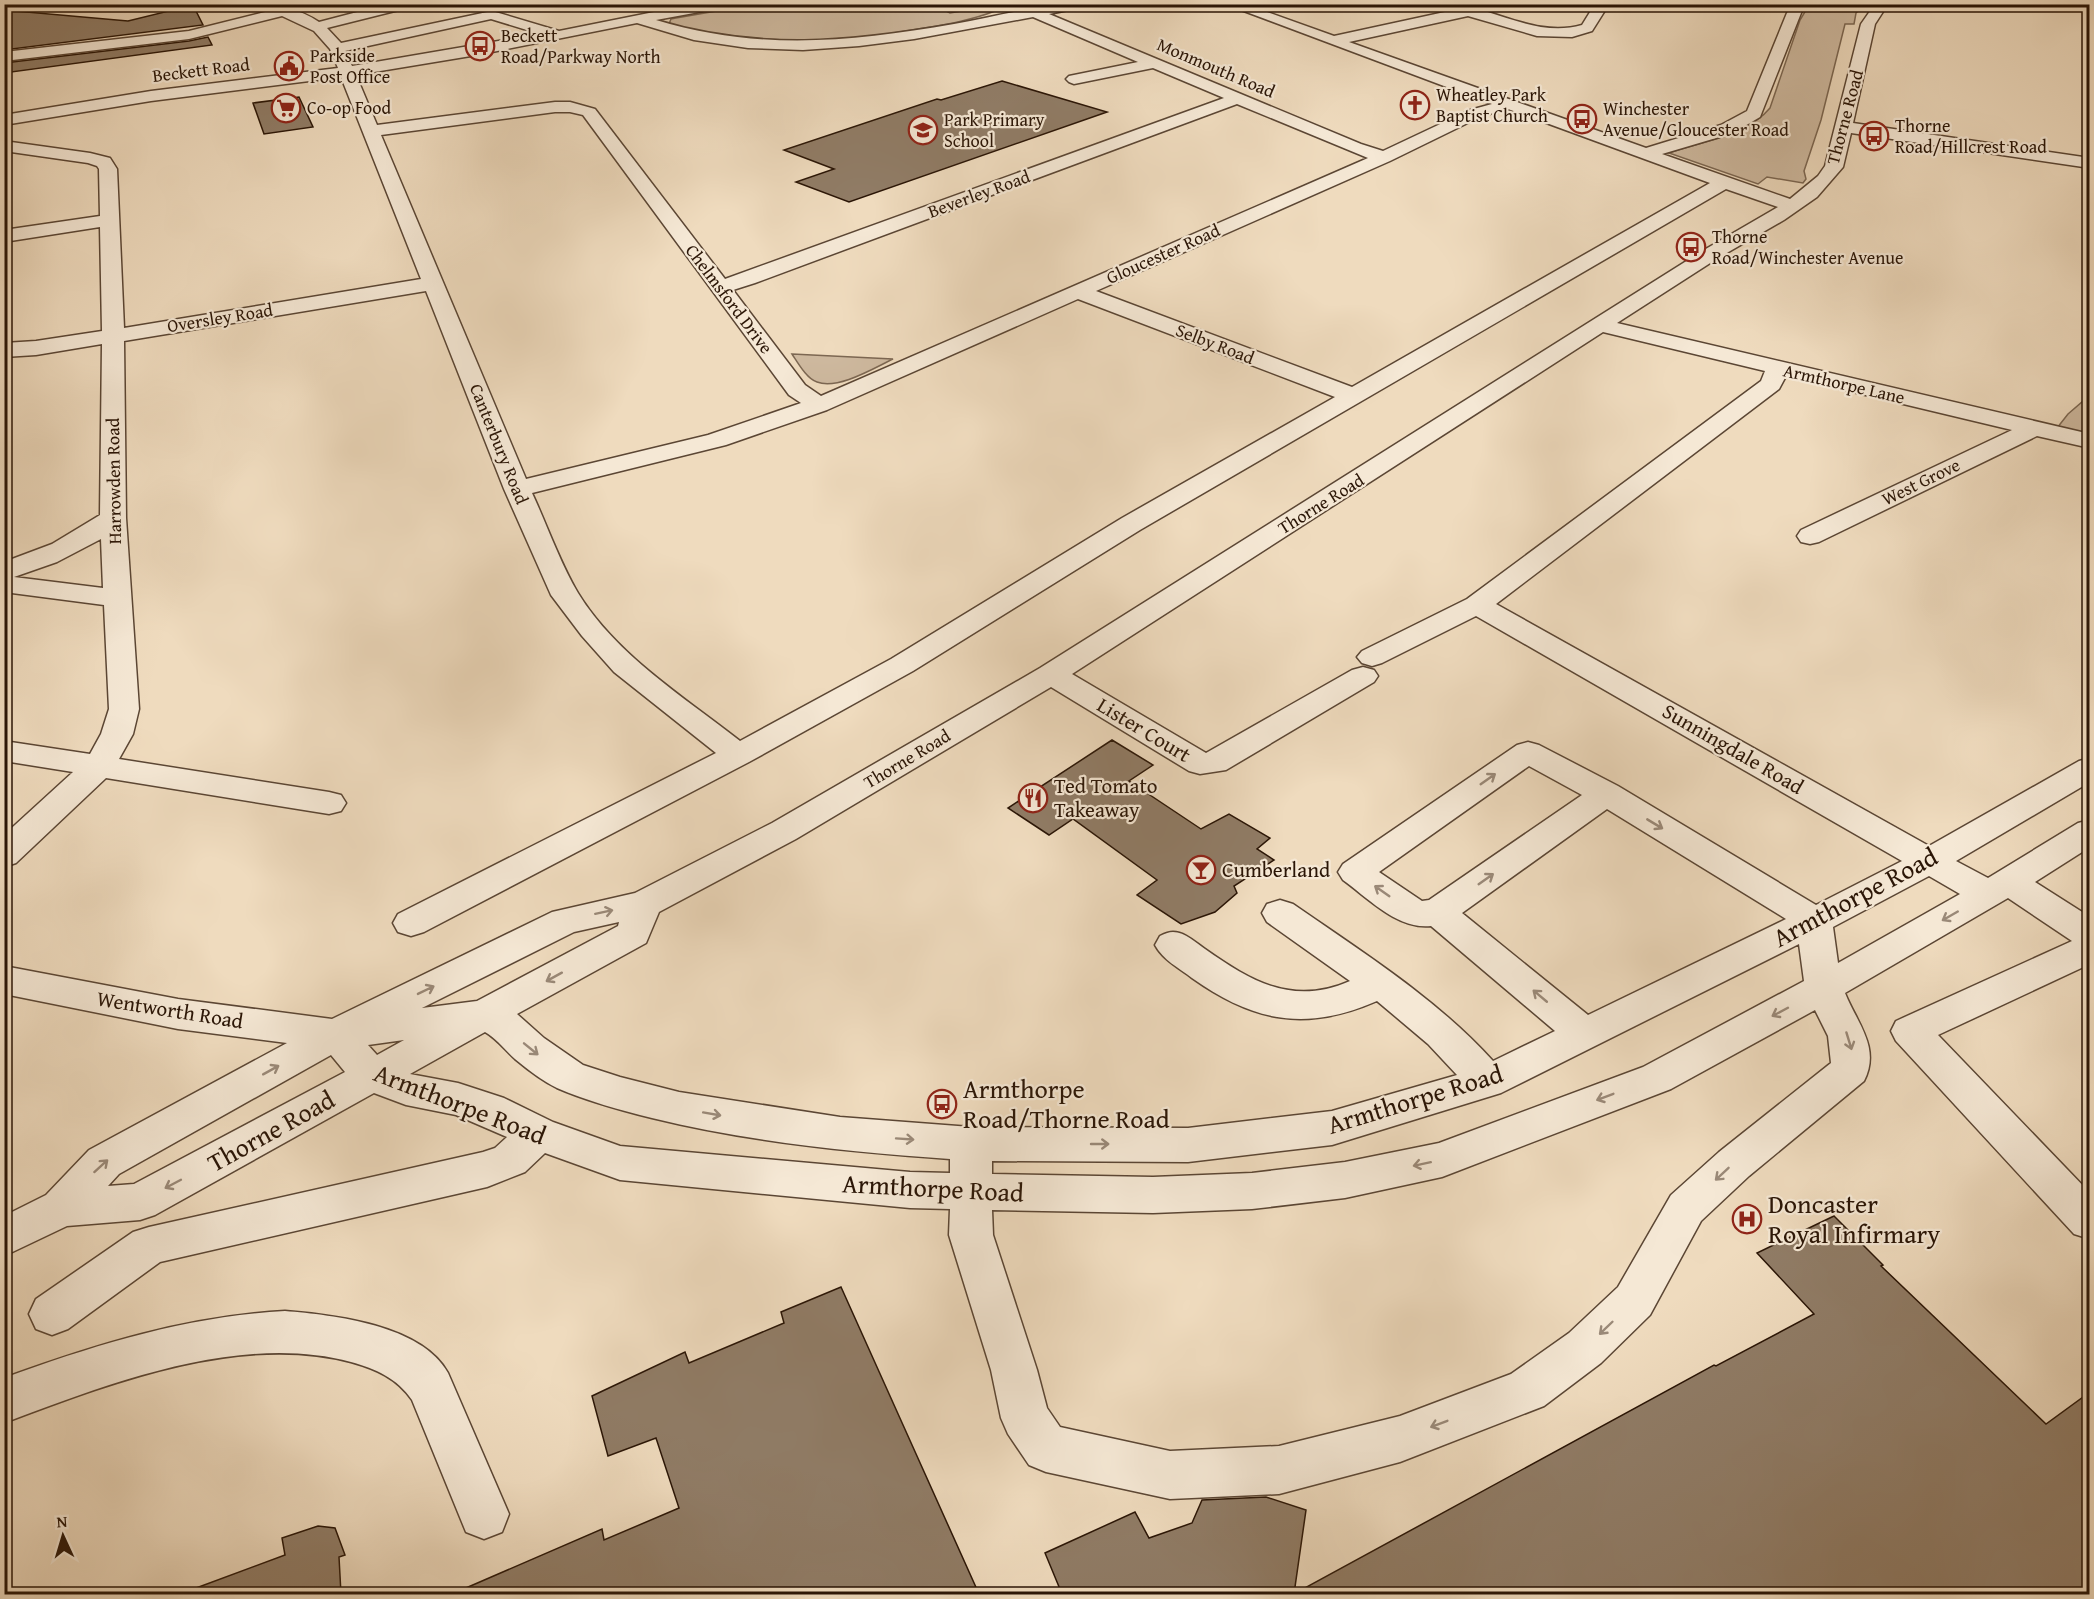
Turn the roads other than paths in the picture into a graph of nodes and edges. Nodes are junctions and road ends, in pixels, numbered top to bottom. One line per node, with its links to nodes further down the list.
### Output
1 (252, 4): 11 (street)
2 (406, 4): 14 (street)
3 (721, 4): 13 (street, Beckett Road)
4 (1078, 4): 12 (street)
5 (1231, 4): 18 (street)
6 (1450, 4): 10 (street)
7 (1602, 4): 16 (street)
8 (1800, 4): 30 (street)
9 (1882, 4): 27 (street, Thorne Road)
10 (1470, 11): 16 (street); 18 (street)
11 (281, 12): 14 (street); 20 (street)
12 (1033, 12): 13 (street); 21 (street, Monmouth Road)
13 (630, 14): 15 (street, Beckett Road)
14 (319, 26): 19 (street, Canterbury Road)
15 (549, 32): 19 (street); 22 (street, Beckett Road)
16 (1584, 37): 17 (street)
17 (1599, 38)
18 (1332, 41): 25 (street)
19 (337, 48): 22 (street, Canterbury Road)
20 (4, 57)
21 (1155, 63): 23 (street); 24 (street, Monmouth Road)
22 (347, 72): 26 (street, Beckett Road); 28 (street, Canterbury Road)
23 (1074, 79)
24 (1239, 98): 31 (street, Monmouth Road); 36 (street, Beverley Road)
25 (1506, 105): 30 (street); 31 (street, Gloucester Road)
26 (4, 120)
27 (1845, 127): 32 (street); 34 (street, Thorne Road)
28 (371, 131): 41 (street, Canterbury Road); 42 (street, Chelmsford Drive)
29 (4, 146): 37 (street, Harrowden Road)
30 (1642, 154): 33 (street)
31 (1384, 158): 43 (street, Gloucester Road)
32 (2090, 163)
33 (1723, 183): 34 (street); 48 (street)
34 (1791, 206): 44 (street, Thorne Road)
35 (885, 208): 36 (street)
36 (928, 213): 40 (street, Beverley Road)
37 (108, 220): 39 (street); 45 (street, Harrowden Road)
38 (836, 225): 40 (street)
39 (4, 236)
40 (852, 241): 42 (street, Beverley Road)
41 (434, 283): 45 (street, Oversley Road); 52 (street, Canterbury Road)
42 (719, 287): 49 (street, Chelmsford Drive)
43 (1077, 291): 48 (street, Selby Road); 49 (street, Gloucester Road)
44 (1599, 325): 47 (street, Armthorpe Lane); 59 (street, Thorne Road)
45 (113, 336): 46 (street, Oversley Road); 53 (street, Harrowden Road)
46 (4, 350)
47 (1777, 369): 50 (street, Armthorpe Lane); 58 (street, Lister Court)
48 (1354, 396): 61 (street)
49 (819, 405): 52 (street)
50 (2032, 429): 51 (street, Armthorpe Lane); 54 (street, West Grove)
51 (2090, 441)
52 (517, 489): 61 (street, Canterbury Road)
53 (113, 518): 55 (street); 57 (street, Harrowden Road)
54 (1810, 536)
55 (4, 571)
56 (4, 584): 57 (street)
57 (117, 598): 62 (street, Harrowden Road)
58 (1477, 605): 59 (street, Lister Court); 68 (street, Sunningdale Road)
59 (1051, 674): 70 (street, Thorne Road)
60 (4, 751): 62 (street)
61 (738, 755): 74 (street)
62 (100, 765): 65 (street); 67 (street, Harrowden Road)
63 (2090, 768): 68 (street, Armthorpe Road)
64 (1606, 794): 71 (street, one-way to 64); 71 (street, one-way to 64); 73 (street, one-way to 73)
65 (329, 803)
66 (2090, 831): 69 (street, Armthorpe Road)
67 (4, 855)
68 (1928, 860): 69 (street, Sunningdale Road); 73 (street, Armthorpe Road)
69 (1998, 888): 75 (street, Sunningdale Road); 80 (street, Armthorpe Road, one-way to 80)
70 (644, 904): 81 (street, Thorne Road, one-way to 81); 82 (street, Thorne Road, one-way to 70)
71 (1438, 912): 83 (street, one-way to 71)
72 (1280, 913): 79 (street)
73 (1814, 920): 80 (street); 83 (street, Armthorpe Road)
74 (411, 923)
75 (2090, 935)
76 (1173, 945): 79 (street)
77 (2090, 948): 90 (street)
78 (4, 980): 82 (street, Wentworth Road)
79 (1378, 985): 85 (street)
80 (1824, 988): 88 (street, Armthorpe Road, one-way to 88); 88 (street, one-way to 88)
81 (484, 1014): 82 (street, Armthorpe Road); 84 (street, Thorne Road); 87 (street, Armthorpe Road, one-way to 87)
82 (336, 1034): 84 (street, Armthorpe Road); 89 (street, Thorne Road, one-way to 82)
83 (1585, 1034): 85 (street, Armthorpe Road)
84 (372, 1076): 86 (street, Armthorpe Road); 89 (street, Thorne Road, one-way to 89)
85 (1488, 1082): 87 (street, Armthorpe Road, one-way to 85)
86 (538, 1134): 88 (street, Armthorpe Road); 92 (street)
87 (971, 1144): 88 (street)
88 (971, 1192)
89 (61, 1208): 91 (street, Thorne Road)
90 (2089, 1221)
91 (4, 1237)
92 (52, 1314)
93 (4, 1401): 94 (street)
94 (484, 1514)

